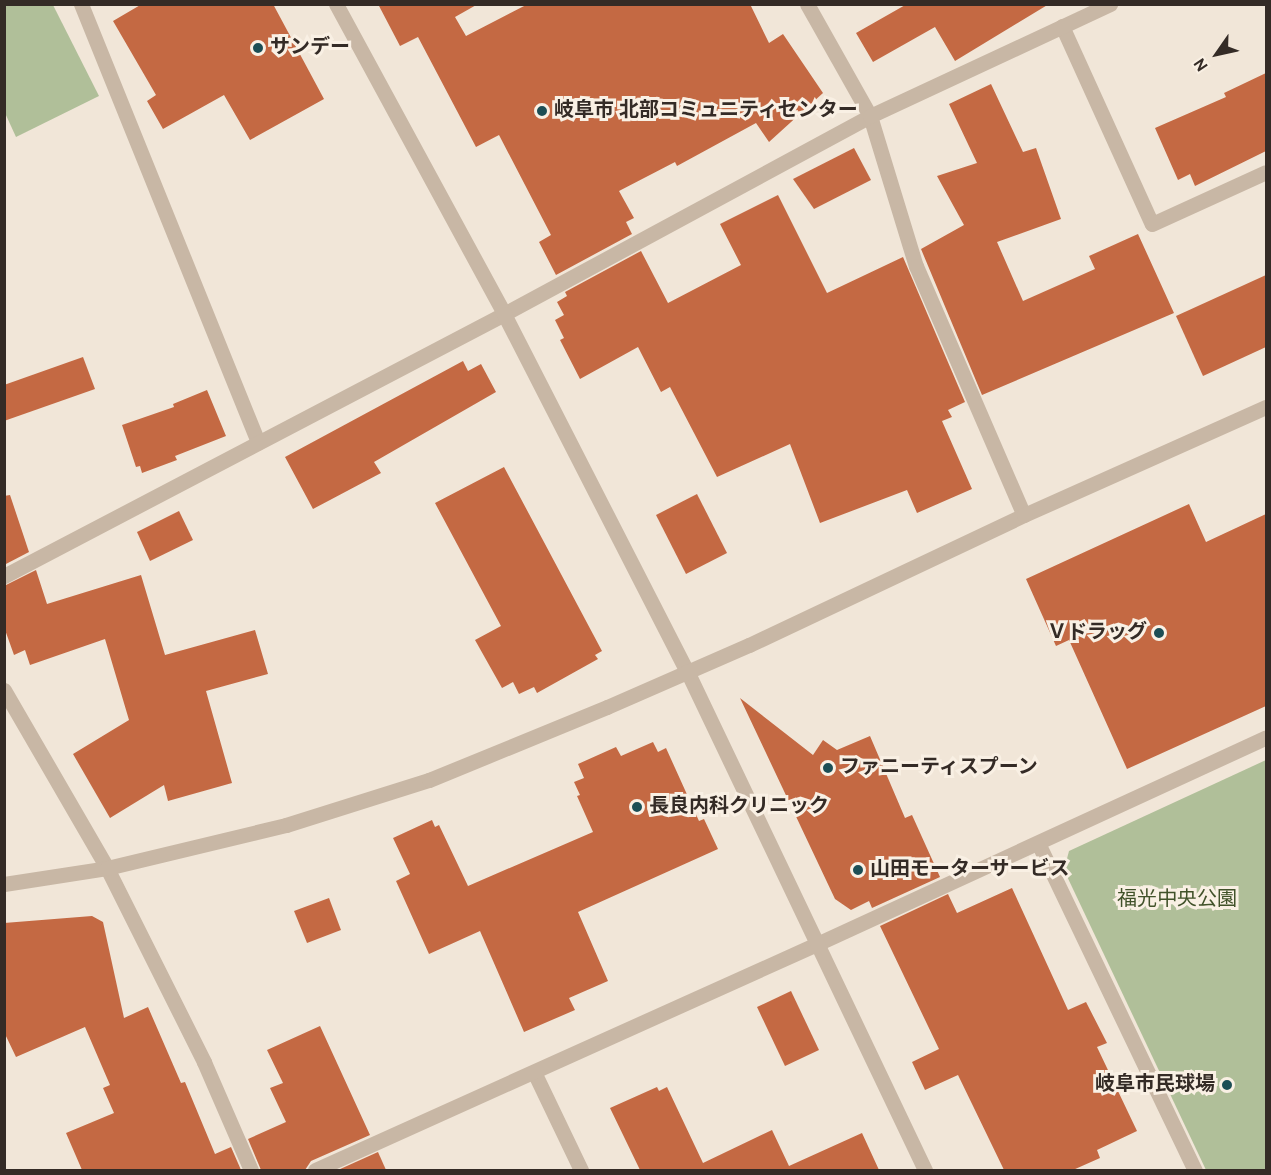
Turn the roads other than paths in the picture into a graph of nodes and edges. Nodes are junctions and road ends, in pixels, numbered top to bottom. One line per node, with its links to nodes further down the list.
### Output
1 (81, 4): 10 (street)
2 (336, 4): 8 (street)
3 (807, 4): 6 (street)
4 (1110, 4): 5 (street)
5 (1062, 26): 6 (street); 7 (street)
6 (870, 116): 8 (street); 11 (street)
7 (1266, 172)
8 (504, 314): 10 (street); 13 (street)
9 (1266, 407): 11 (street)
10 (258, 443): 12 (street)
11 (1024, 514): 13 (street)
12 (4, 576)
13 (687, 671): 17 (street); 19 (street)
14 (4, 690): 17 (street)
15 (1266, 737): 16 (street)
16 (1038, 843): 19 (street); 25 (street)
17 (107, 868): 18 (street); 21 (street)
18 (4, 884)
19 (819, 943): 20 (street); 24 (street)
20 (534, 1072): 22 (street); 23 (street)
21 (251, 1170)
22 (315, 1170)
23 (581, 1170)
24 (925, 1170)
25 (1195, 1170)

